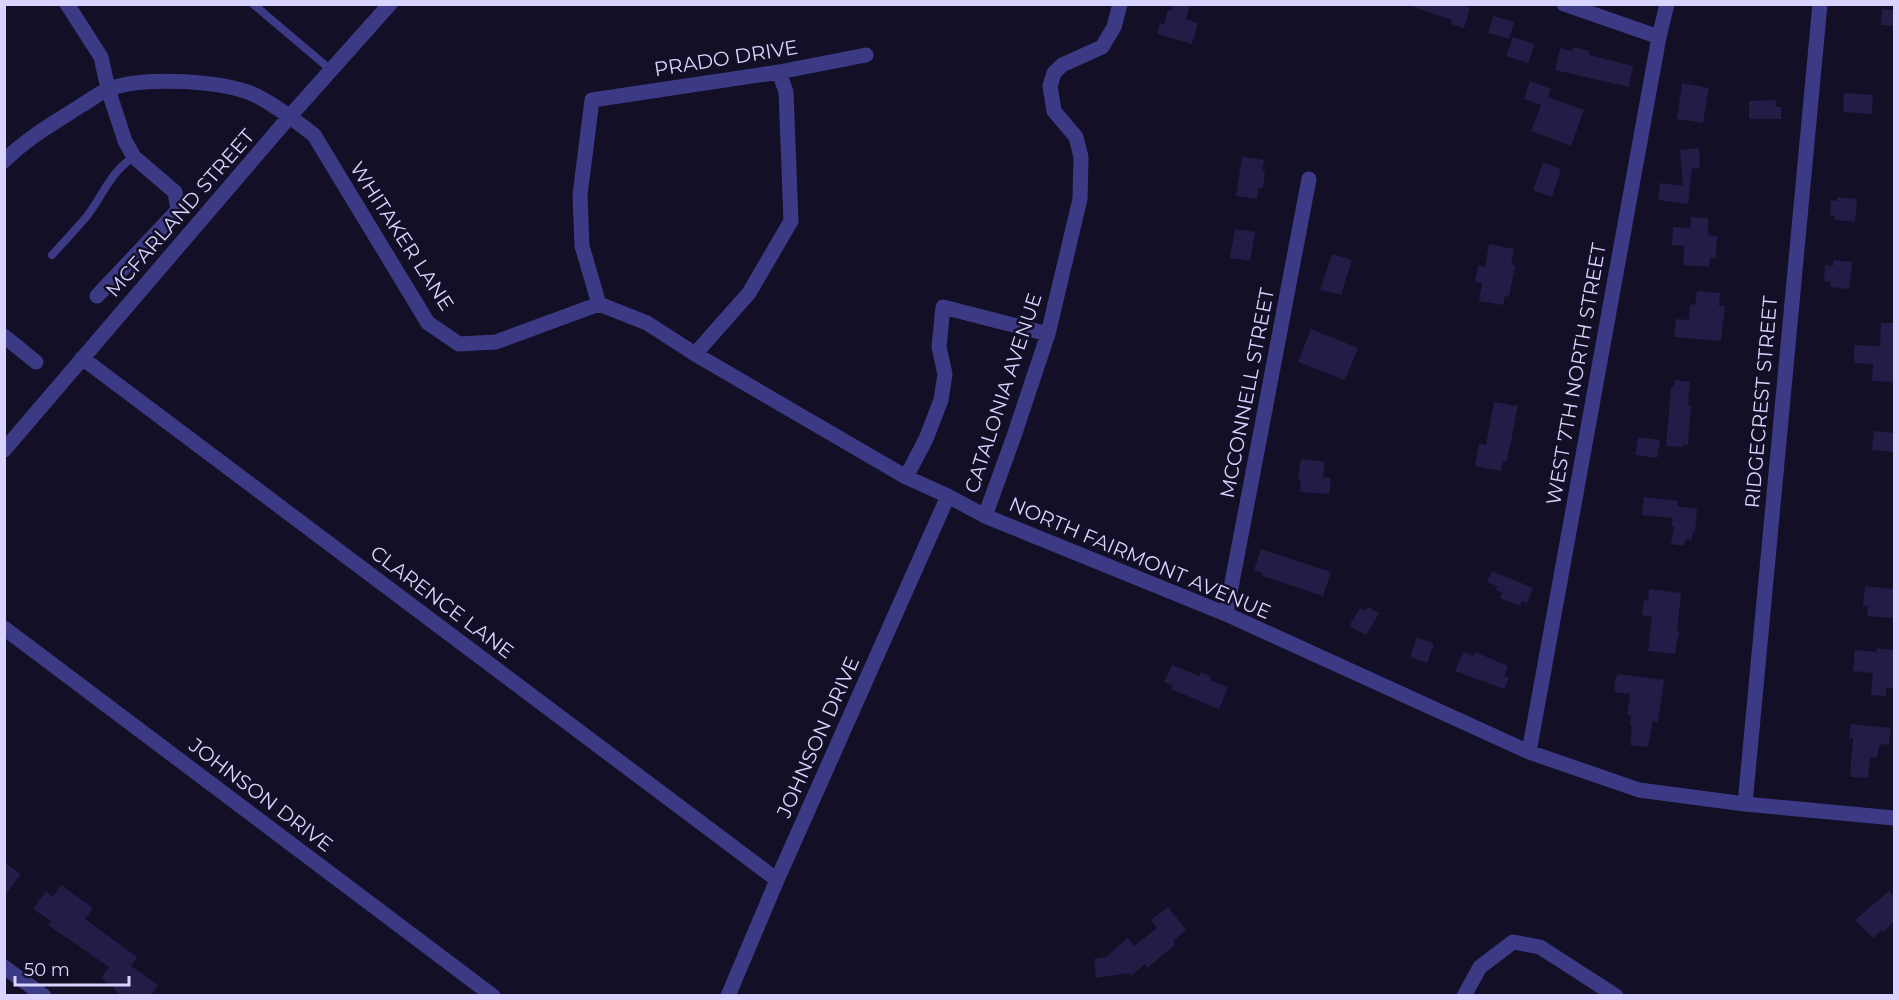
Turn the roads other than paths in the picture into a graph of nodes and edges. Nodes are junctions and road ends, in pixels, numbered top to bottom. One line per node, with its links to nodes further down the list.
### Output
1 (67, 4): 12 (street)
2 (253, 4): 10 (lane)
3 (390, 4): 10 (street, MCFARLAND STREET)
4 (1120, 4): 20 (street, CATALONIA AVENUE)
5 (1564, 4): 8 (street)
6 (1667, 4): 8 (street, WEST 7TH NORTH STREET)
7 (1820, 4): 32 (street, RIDGECREST STREET)
8 (1659, 37): 31 (street, WEST 7TH NORTH STREET)
9 (866, 54): 11 (street, PRADO DRIVE)
10 (331, 70): 13 (street, MCFARLAND STREET)
11 (779, 72): 19 (street, PRADO DRIVE); 22 (street)
12 (108, 89): 13 (street, WHITAKER LANE); 14 (street); 15 (street)
13 (290, 117): 19 (street, WHITAKER LANE); 23 (street, MCFARLAND STREET)
14 (134, 157): 17 (lane); 18 (street)
15 (4, 161)
16 (1310, 179): 29 (street, MCCONNELL STREET)
17 (52, 255)
18 (97, 296)
19 (599, 304): 22 (street, NORTH FAIRMONT AVENUE)
20 (1048, 334): 26 (street); 28 (street, CATALONIA AVENUE)
21 (4, 336): 24 (street)
22 (695, 354): 26 (street, NORTH FAIRMONT AVENUE)
23 (82, 358): 25 (street, MCFARLAND STREET); 34 (street, CLARENCE LANE)
24 (36, 362)
25 (4, 450)
26 (906, 477): 27 (street, NORTH FAIRMONT AVENUE)
27 (948, 496): 28 (street, NORTH FAIRMONT AVENUE); 34 (street, JOHNSON DRIVE)
28 (984, 516): 29 (street, NORTH FAIRMONT AVENUE)
29 (1226, 614): 31 (street, NORTH FAIRMONT AVENUE)
30 (4, 628): 37 (street, JOHNSON DRIVE)
31 (1529, 752): 32 (street, NORTH FAIRMONT AVENUE)
32 (1745, 804): 33 (street, NORTH FAIRMONT AVENUE)
33 (1894, 818)
34 (777, 880): 38 (street, JOHNSON DRIVE)
35 (4, 967): 36 (street)
36 (40, 994)
37 (493, 996)
38 (728, 996)
39 (1464, 996): 40 (street)
40 (1616, 996)

